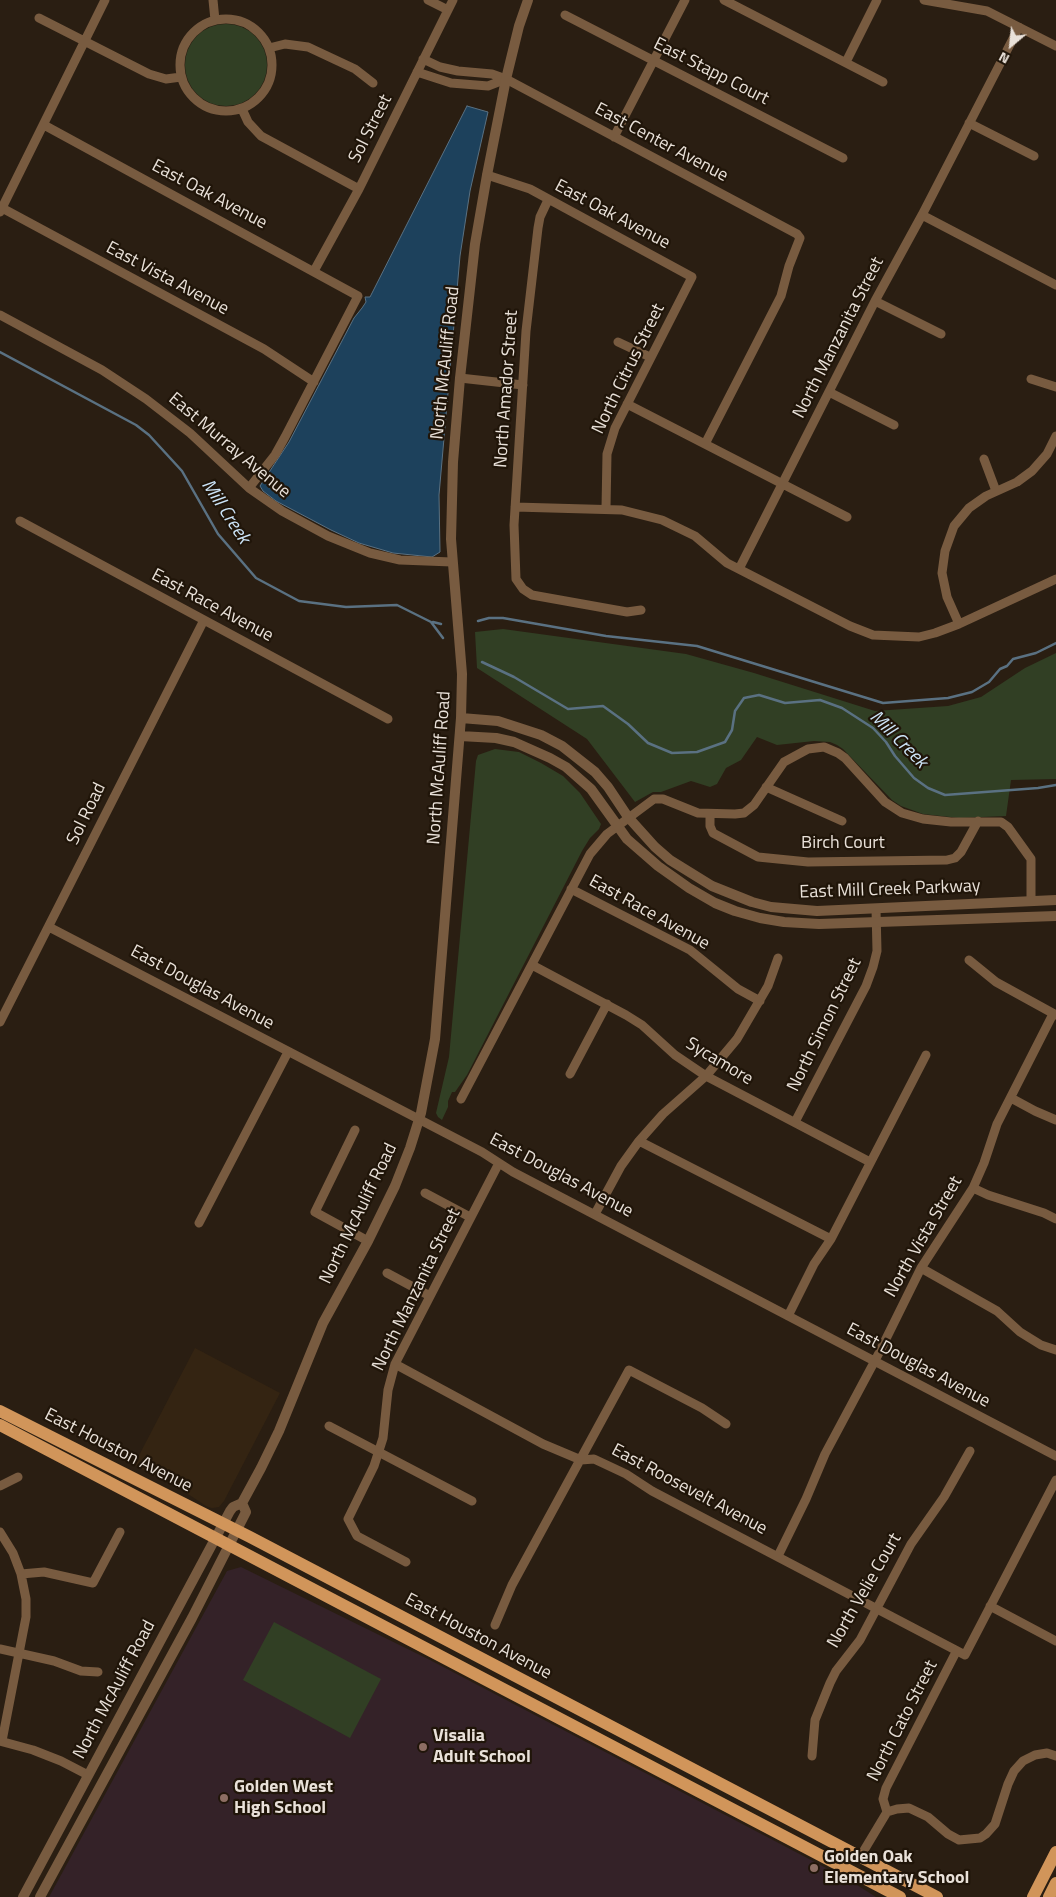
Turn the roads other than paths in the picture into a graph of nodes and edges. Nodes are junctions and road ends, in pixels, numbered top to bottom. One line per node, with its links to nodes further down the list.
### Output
1 (105, 0): 16 (street)
2 (213, 0): 14 (street)
3 (428, 0): 11 (street)
4 (452, 0): 11 (street, Sol Street)
5 (528, 0): 24 (street, North McAuliff Road)
6 (685, 0): 20 (street)
7 (724, 0): 21 (street)
8 (877, 0): 21 (street)
9 (924, 0): 10 (street)
10 (974, 4): 15 (street)
11 (448, 10): 19 (street, Sol Street)
12 (564, 15): 20 (street, East Stapp Court)
13 (40, 18): 16 (street)
14 (215, 20): 18 (street); 23 (street)
15 (1019, 27): 17 (street); 28 (street, North Manzanita Street)
16 (85, 41): 23 (street); 29 (street)
17 (1056, 46)
18 (269, 48): 26 (street); 27 (street)
19 (423, 59): 22 (street, Sol Street); 24 (street, East Center Avenue)
20 (653, 61): 30 (street); 32 (street, East Stapp Court)
21 (846, 62): 25 (street)
22 (417, 72): 24 (street); 34 (street, Sol Street)
23 (181, 77): 27 (street)
24 (506, 79): 30 (street, East Center Avenue); 33 (street, North McAuliff Road)
25 (883, 82)
26 (373, 83)
27 (242, 109): 34 (street)
28 (969, 123): 31 (street); 37 (street, North Manzanita Street)
29 (44, 125): 36 (street); 38 (street, East Oak Avenue)
30 (614, 136): 55 (street, East Center Avenue)
31 (1034, 156)
32 (842, 158)
33 (487, 175): 35 (street, East Oak Avenue); 46 (street, North McAuliff Road)
34 (359, 189): 38 (street, Sol Street)
35 (548, 200): 39 (street, East Oak Avenue); 49 (street, North Amador Street)
36 (1, 210): 48 (street, East Vista Avenue)
37 (922, 215): 40 (street); 41 (street, North Manzanita Street)
38 (314, 271): 48 (street, East Oak Avenue)
39 (692, 277): 45 (street, North Citrus Street)
40 (1056, 285)
41 (875, 300): 43 (street); 51 (street, North Manzanita Street)
42 (0, 315): 58 (street, East Murray Avenue)
43 (942, 334)
44 (618, 342): 45 (street)
45 (650, 358): 52 (street, North Citrus Street)
46 (460, 378): 49 (street); 64 (street, North McAuliff Road)
47 (1031, 379): 50 (street)
48 (314, 382): 58 (street)
49 (523, 385): 60 (street, North Amador Street)
50 (1056, 387)
51 (829, 392): 53 (street); 57 (street, North Manzanita Street)
52 (627, 404): 55 (street); 61 (street, North Citrus Street)
53 (894, 425)
54 (1056, 436): 59 (street)
55 (705, 444): 57 (street)
56 (984, 459): 59 (street)
57 (783, 484): 62 (street); 65 (street, North Manzanita Street)
58 (249, 488): 64 (street, East Murray Avenue)
59 (996, 491): 69 (street)
60 (515, 507): 61 (street); 67 (street, North Amador Street)
61 (606, 508): 65 (street)
62 (847, 517)
63 (20, 521): 68 (street, East Race Avenue)
64 (452, 562): 70 (street, North McAuliff Road)
65 (739, 569): 69 (street)
66 (1056, 579): 69 (street)
67 (641, 610)
68 (204, 620): 71 (street, East Race Avenue); 85 (street, Sol Road)
69 (959, 624)
70 (461, 718): 72 (street, North McAuliff Road); 75 (street, East Mill Creek Parkway)
71 (388, 719)
72 (460, 736): 78 (street, East Mill Creek Parkway); 99 (street, North McAuliff Road)
73 (766, 787): 74 (street); 76 (street); 77 (street)
74 (710, 814): 75 (street); 77 (street, Birch Court)
75 (628, 817): 78 (street); 82 (street, East Mill Creek Parkway)
76 (842, 821)
77 (978, 821): 81 (street)
78 (617, 826): 79 (street); 84 (street, East Mill Creek Parkway)
79 (571, 889): 88 (street); 89 (street, East Race Avenue)
80 (1056, 900): 81 (street, East Mill Creek Parkway)
81 (1031, 901): 82 (street, East Mill Creek Parkway)
82 (876, 909): 84 (street, North Simon Street)
83 (1056, 916): 84 (street, East Mill Creek Parkway)
84 (876, 923): 101 (street, North Simon Street)
85 (50, 927): 92 (street, Sol Road); 93 (street, East Douglas Avenue)
86 (778, 958): 89 (street)
87 (969, 960): 91 (street)
88 (532, 965): 90 (street, Sycamore); 97 (street)
89 (760, 1001): 96 (street)
90 (607, 1004): 95 (street); 96 (street, Sycamore)
91 (1054, 1014): 98 (street, North Vista Street)
92 (0, 1022)
93 (288, 1052): 99 (street, East Douglas Avenue); 111 (street)
94 (926, 1055): 104 (street)
95 (570, 1074)
96 (706, 1076): 101 (street, Sycamore); 103 (street)
97 (462, 1098)
98 (1011, 1098): 100 (street); 106 (street, North Vista Street)
99 (419, 1120): 105 (street, East Douglas Avenue); 113 (street, North McAuliff Road)
100 (1056, 1120)
101 (795, 1122): 104 (street, Sycamore)
102 (355, 1130): 113 (street)
103 (640, 1140): 108 (street); 112 (street)
104 (870, 1162): 112 (street)
105 (499, 1163): 108 (street, East Douglas Avenue); 109 (street, North Manzanita Street)
106 (973, 1188): 110 (street); 114 (street, North Vista Street)
107 (425, 1193): 109 (street)
108 (595, 1214): 117 (street, East Douglas Avenue)
109 (470, 1217): 116 (street, North Manzanita Street)
110 (1056, 1219)
111 (199, 1223)
112 (831, 1239): 117 (street)
113 (368, 1240): 133 (street, North McAuliff Road)
114 (921, 1268): 118 (street); 119 (street, North Vista Street)
115 (387, 1273): 116 (street)
116 (430, 1296): 120 (street, North Manzanita Street)
117 (788, 1316): 119 (street, East Douglas Avenue)
118 (1056, 1350)
119 (875, 1361): 127 (street, East Douglas Avenue); 140 (street, North Vista Street)
120 (395, 1364): 125 (street, North Manzanita Street); 128 (street, East Roosevelt Avenue)
121 (0, 1411): 134 (main road, East Houston Avenue)
122 (726, 1424): 128 (street)
123 (0, 1425): 138 (main road, East Houston Avenue)
124 (329, 1426): 125 (street)
125 (379, 1452): 132 (street); 141 (street, North Manzanita Street)
126 (970, 1452): 144 (street, North Velie Court)
127 (1056, 1456)
128 (581, 1460): 140 (street, East Roosevelt Avenue); 145 (street)
129 (18, 1477): 131 (street)
130 (1056, 1480): 143 (street, North Cato Street)
131 (0, 1486)
132 (472, 1501)
133 (242, 1503): 134 (street, North McAuliff Road); 135 (street, North McAuliff Road)
134 (223, 1524): 135 (main road, East Houston Avenue); 138 (street, North McAuliff Road)
135 (236, 1530): 139 (street, North McAuliff Road); 156 (main road, East Houston Avenue)
136 (0, 1532): 142 (street)
137 (120, 1532): 142 (street)
138 (215, 1538): 139 (main road, East Houston Avenue); 155 (street, North McAuliff Road)
139 (228, 1545): 151 (main road, East Houston Avenue); 162 (street, North McAuliff Road)
140 (778, 1556): 144 (street, East Roosevelt Avenue)
141 (406, 1562)
142 (21, 1574): 148 (street)
143 (990, 1606): 146 (street); 149 (street, North Cato Street)
144 (876, 1608): 149 (street, East Roosevelt Avenue); 153 (street, North Velie Court)
145 (495, 1625)
146 (1056, 1641)
147 (0, 1649): 148 (street)
148 (20, 1652): 150 (street); 152 (street)
149 (961, 1654): 157 (street, North Cato Street)
150 (98, 1672)
151 (587, 1732): 156 (main road); 163 (main road, East Houston Avenue)
152 (1, 1741): 155 (street)
153 (812, 1756)
154 (1056, 1756): 157 (street)
155 (88, 1775): 161 (street, North McAuliff Road)
156 (722, 1785): 159 (main road, East Houston Avenue)
157 (887, 1812): 159 (street)
158 (1056, 1852): 165 (main road)
159 (860, 1857): 164 (main road, East Houston Avenue)
160 (1056, 1883): 166 (main road)
161 (22, 1897)
162 (40, 1897)
163 (900, 1897)
164 (937, 1897)
165 (1033, 1897)
166 (1049, 1897)

